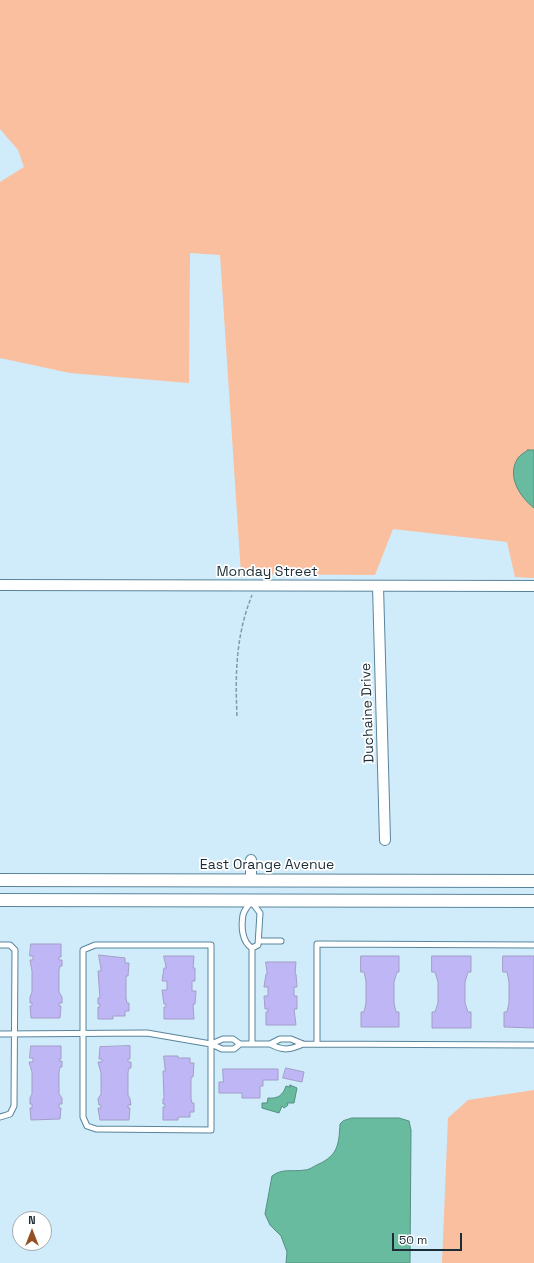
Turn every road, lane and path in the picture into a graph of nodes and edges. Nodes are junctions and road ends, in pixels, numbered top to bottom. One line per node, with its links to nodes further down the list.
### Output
1 (0, 585): 2 (street, Monday Street)
2 (256, 586): 3 (street, Monday Street); 5 (path)
3 (378, 586): 4 (street, Monday Street); 6 (street, Duchaine Drive)
4 (534, 586)
5 (237, 716)
6 (385, 840)
7 (251, 860): 9 (street)
8 (0, 880): 9 (street, East Orange Avenue)
9 (251, 880): 10 (street, East Orange Avenue); 12 (street)
10 (534, 881)
11 (0, 900): 12 (street)
12 (252, 901): 13 (street); 14 (lane); 18 (lane)
13 (534, 901)
14 (259, 941): 15 (lane); 18 (lane)
15 (281, 941)
16 (0, 944): 21 (lane)
17 (534, 945): 27 (lane)
18 (252, 948): 24 (lane)
19 (83, 1033): 21 (lane); 22 (lane); 22 (lane); 22 (lane)
20 (0, 1034): 21 (lane)
21 (15, 1034): 29 (lane)
22 (211, 1044): 23 (lane); 23 (lane)
23 (240, 1044): 24 (lane)
24 (252, 1044): 25 (lane)
25 (270, 1044): 26 (lane); 26 (lane)
26 (303, 1044): 27 (lane)
27 (317, 1044): 28 (lane)
28 (534, 1045)
29 (0, 1116)

